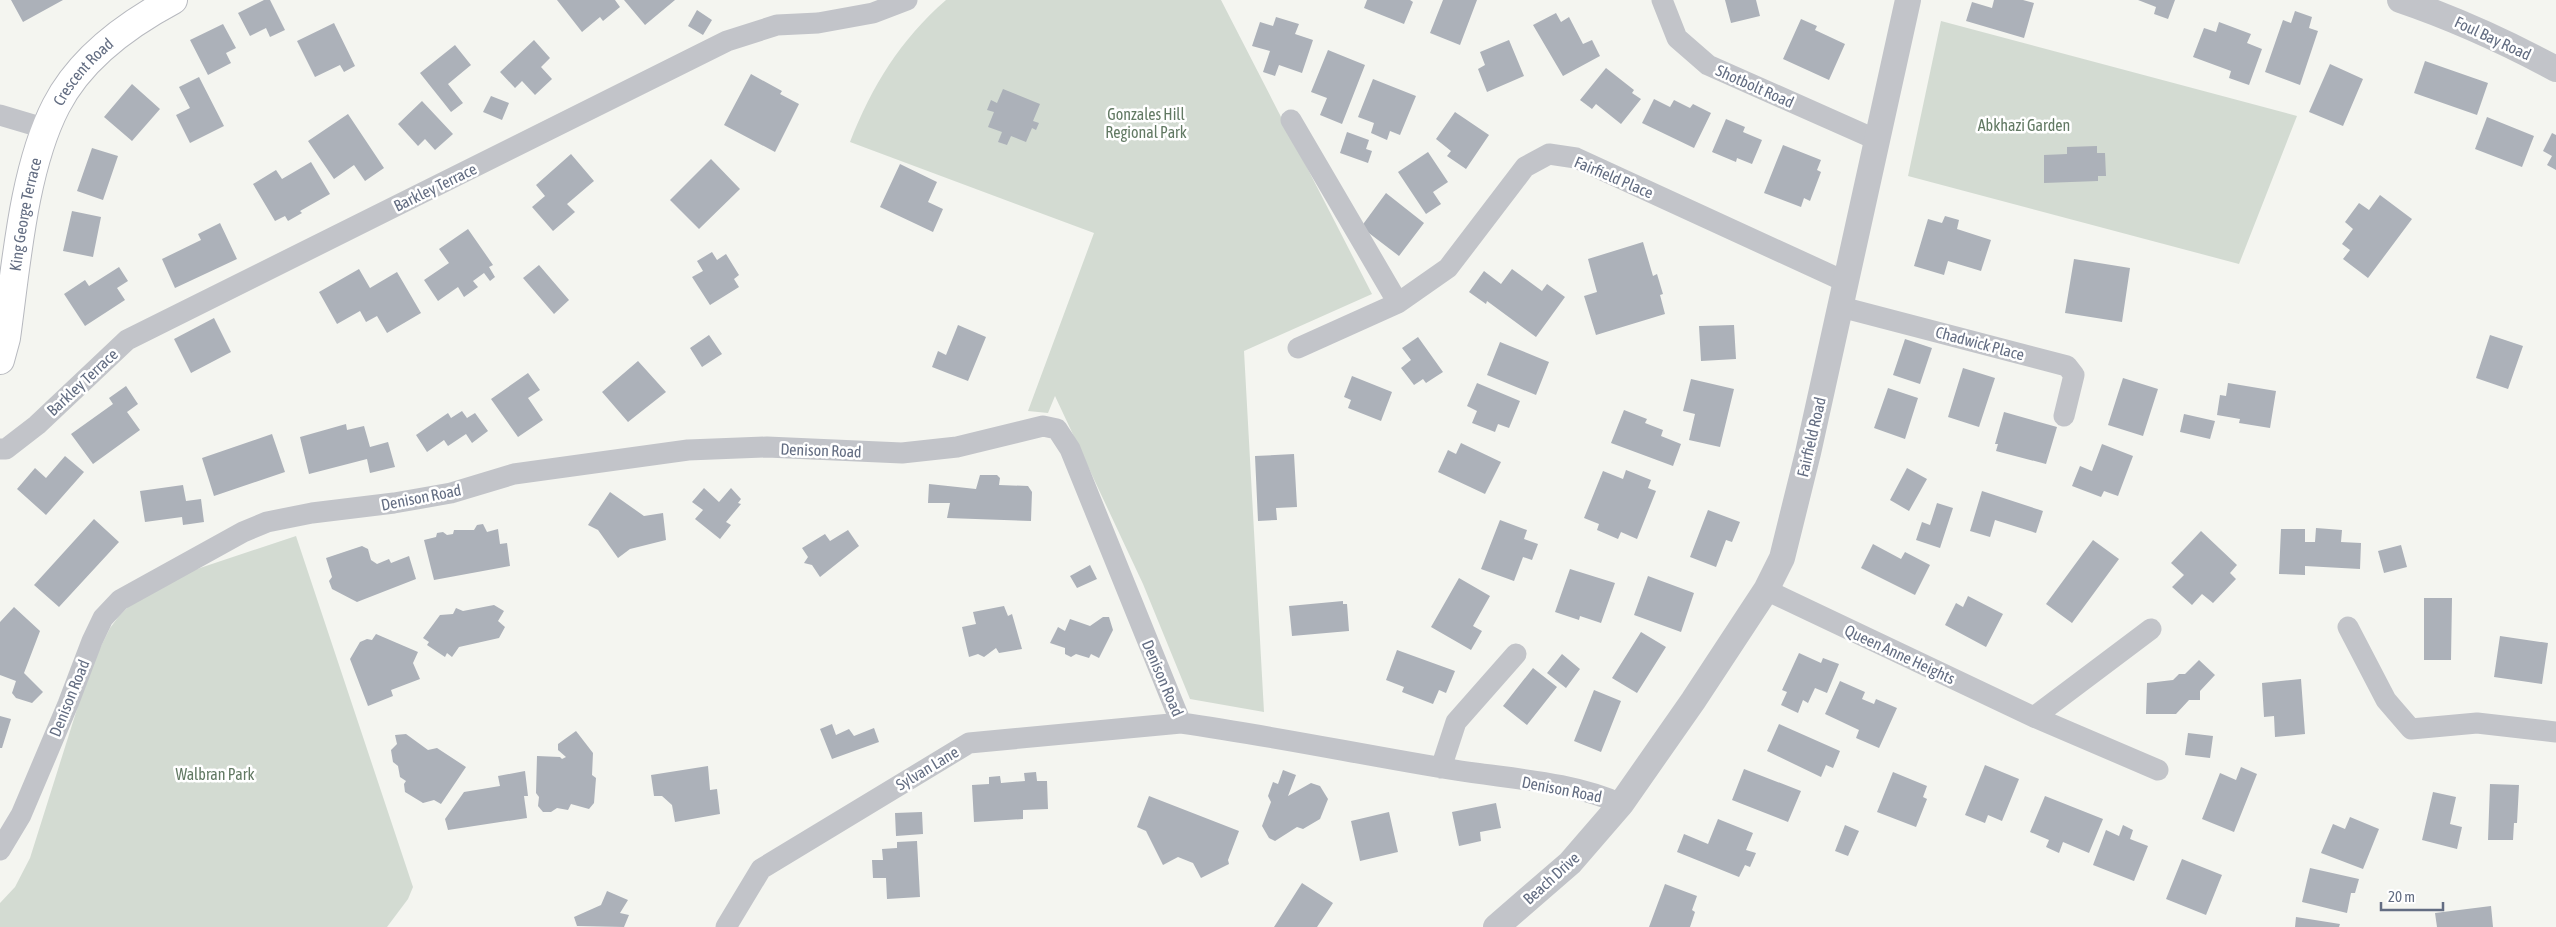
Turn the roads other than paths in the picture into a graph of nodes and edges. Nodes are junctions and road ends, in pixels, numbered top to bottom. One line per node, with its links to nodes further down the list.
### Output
1 (173, 0): 9 (main road, Crescent Road)
2 (907, 0): 17 (street, Barkley Terrace)
3 (1662, 0): 10 (street, Shotbolt Road)
4 (1908, 0): 10 (street, Fairfield Road)
5 (2400, 0): 6 (street, Foul Bay Road)
6 (2556, 69)
7 (0, 115): 9 (street)
8 (1291, 120): 12 (street)
9 (46, 129): 15 (main road, King George Terrace)
10 (1877, 140): 11 (street, Fairfield Road)
11 (1846, 282): 12 (street, Fairfield Place); 13 (street, Fairfield Road)
12 (1398, 303): 14 (street, Fairfield Place)
13 (1841, 307): 16 (street, Chadwick Place); 18 (street, Fairfield Road)
14 (1298, 348)
15 (0, 360)
16 (2064, 416)
17 (0, 449)
18 (1766, 590): 22 (street, Queen Anne Heights); 27 (street, Fairfield Road)
19 (2348, 627): 24 (street)
20 (2151, 629): 22 (street)
21 (1516, 654): 25 (street)
22 (2034, 717): 26 (street, Queen Anne Heights)
23 (1181, 723): 25 (street, Denison Road); 29 (street, Denison Road); 30 (street, Sylvan Lane)
24 (2556, 732)
25 (1441, 768): 27 (street, Denison Road)
26 (2158, 770)
27 (1622, 804): 28 (street, Fairfield Road)
28 (1603, 827): 31 (street, Beach Drive)
29 (0, 850)
30 (726, 927)
31 (1496, 927)

